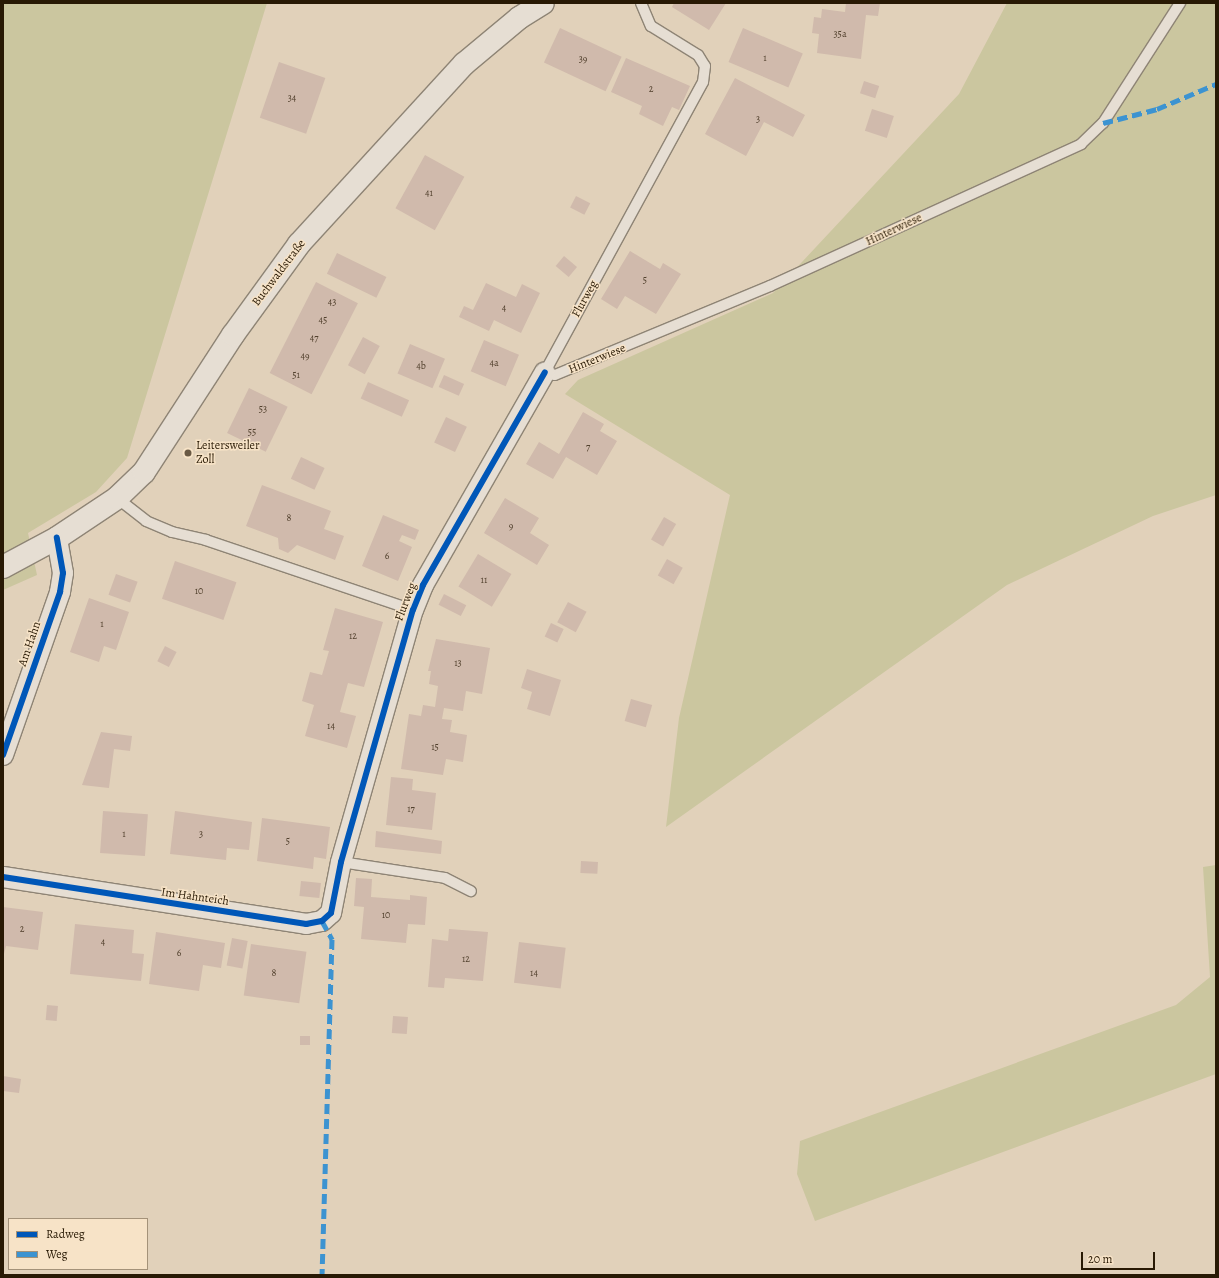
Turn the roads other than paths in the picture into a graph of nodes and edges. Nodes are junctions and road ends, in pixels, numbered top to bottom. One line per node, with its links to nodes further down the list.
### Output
1 (543, 3): 5 (main road, Buchwaldstraße)
2 (641, 3): 4 (lane, Flurweg)
3 (1180, 3): 4 (lane, Hinterwiese)
4 (545, 372): 8 (street, Flurweg)
5 (117, 498): 6 (main road, Buchwaldstraße); 8 (lane, Flurweg)
6 (57, 538): 7 (main road, Buchwaldstraße); 9 (street, Am Hahn)
7 (3, 567)
8 (413, 610): 10 (street, Flurweg)
9 (3, 755)
10 (341, 862): 11 (street, Im Hahnteich); 12 (lane)
11 (3, 877)
12 (471, 891)

